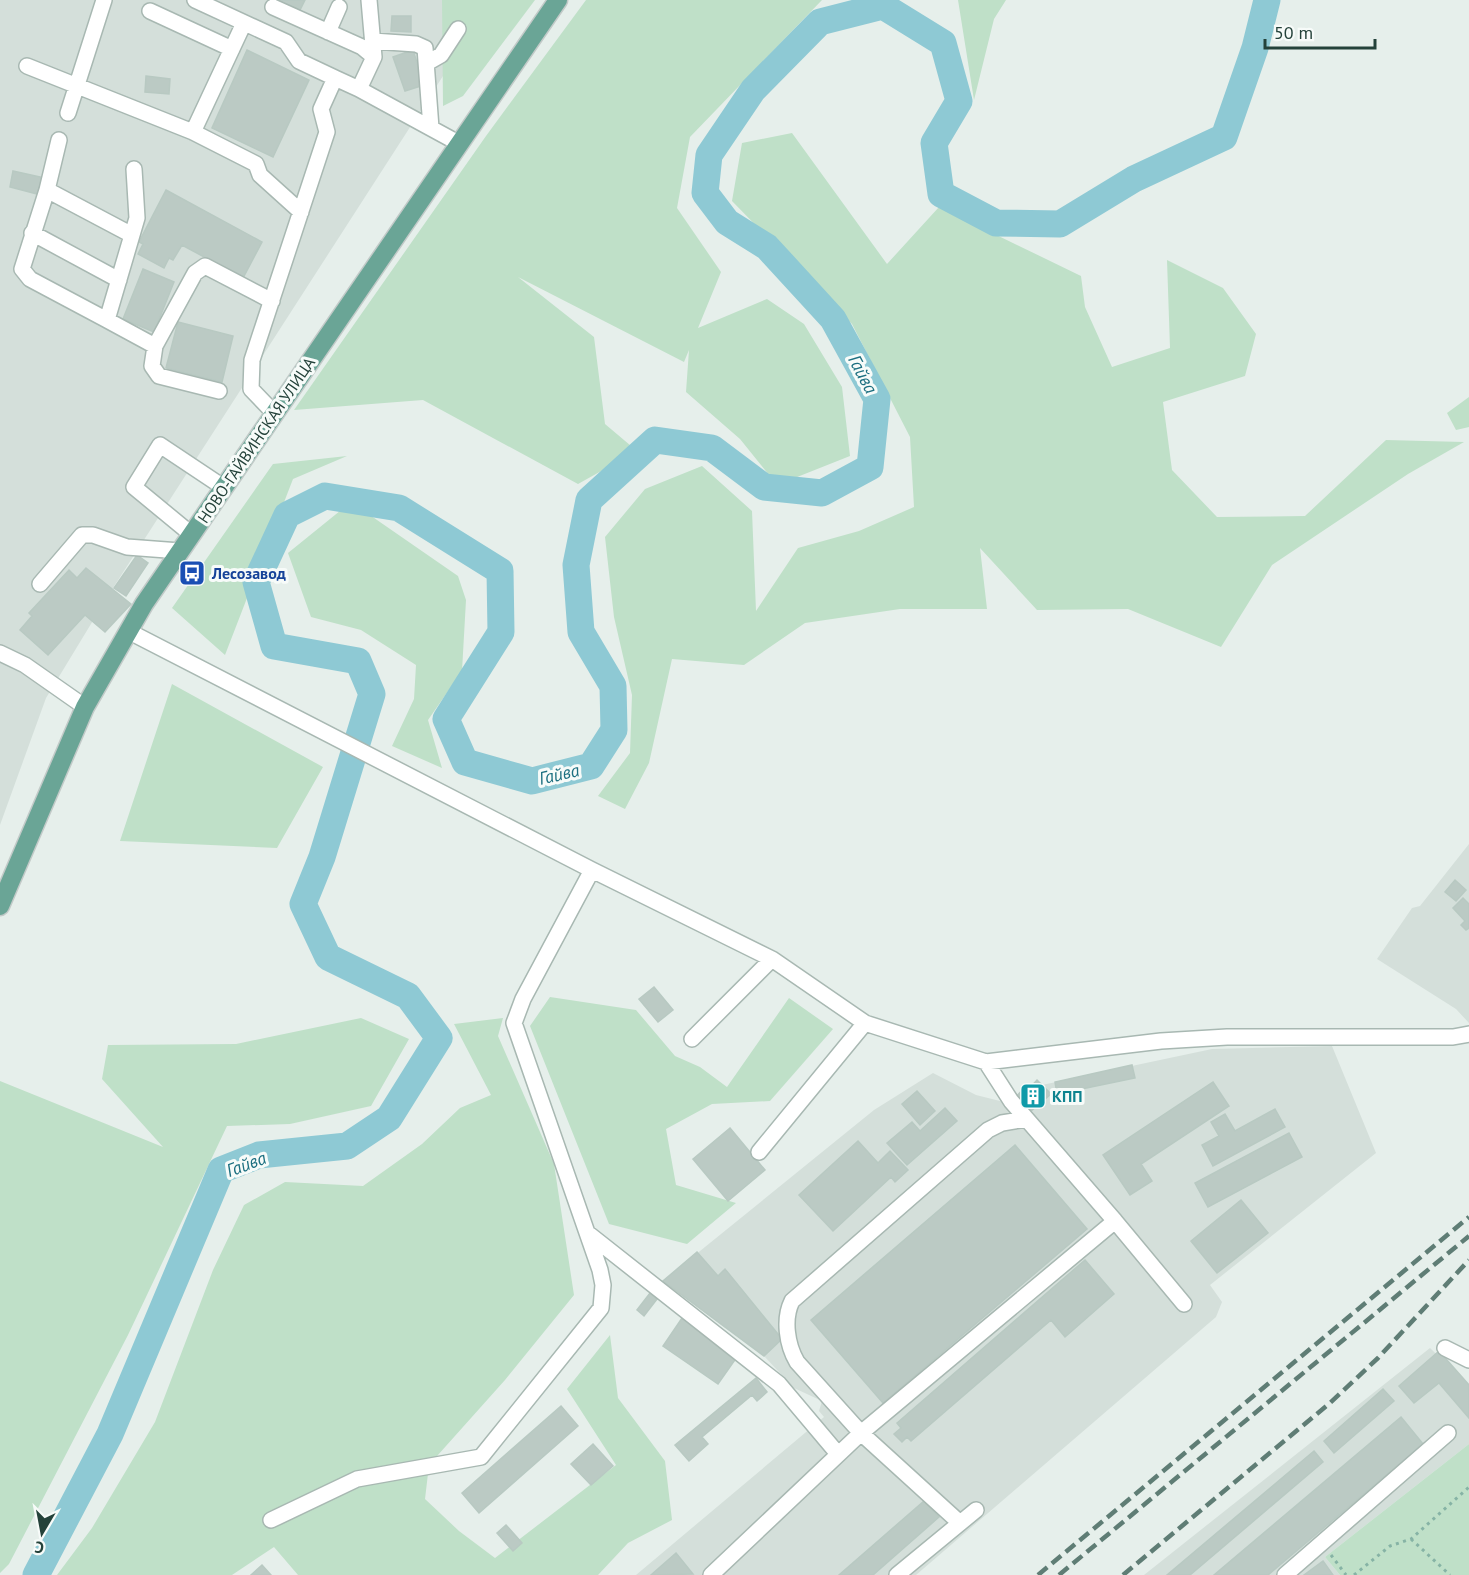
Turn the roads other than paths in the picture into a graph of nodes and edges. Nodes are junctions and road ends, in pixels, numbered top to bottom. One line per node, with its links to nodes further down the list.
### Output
1 (104, 0): 16 (street)
2 (195, 0): 8 (street)
3 (369, 0): 12 (street)
4 (558, 0): 22 (main road, НОВО-ГАЙВИНСКАЯ УЛИЦА)
5 (273, 7): 10 (street)
6 (339, 7): 10 (street)
7 (150, 11): 11 (street)
8 (244, 23): 11 (street); 15 (street)
9 (458, 29): 13 (street)
10 (328, 32): 12 (street)
11 (232, 49): 20 (street)
12 (374, 49): 13 (street); 17 (street)
13 (427, 63): 19 (street)
14 (27, 66): 16 (street)
15 (335, 78): 17 (street); 25 (street)
16 (77, 86): 18 (street); 20 (street)
17 (359, 89): 19 (street)
18 (68, 113)
19 (431, 128): 22 (street)
20 (193, 132): 25 (street)
21 (59, 140): 24 (street)
22 (460, 144): 33 (main road, НОВО-ГАЙВИНСКАЯ УЛИЦА)
23 (134, 169): 27 (street)
24 (47, 190): 26 (street); 27 (street)
25 (301, 212): 29 (street)
26 (32, 233): 28 (street); 30 (street)
27 (132, 235): 28 (street)
28 (119, 280): 30 (street)
29 (272, 301): 31 (street); 33 (street)
30 (107, 320): 31 (street)
31 (155, 346): 32 (street)
32 (219, 391)
33 (274, 413): 34 (main road, НОВО-ГАЙВИНСКАЯ УЛИЦА)
34 (223, 487): 35 (main road, НОВО-ГАЙВИНСКАЯ УЛИЦА); 35 (street)
35 (191, 534): 36 (main road, НОВО-ГАЙВИНСКАЯ УЛИЦА)
36 (180, 551): 37 (street); 38 (main road, НОВО-ГАЙВИНСКАЯ УЛИЦА)
37 (40, 584)
38 (128, 631): 40 (main road, НОВО-ГАЙВИНСКАЯ УЛИЦА); 41 (street)
39 (0, 653): 40 (street)
40 (85, 706): 42 (main road, НОВО-ГАЙВИНСКАЯ УЛИЦА)
41 (592, 870): 43 (street); 51 (street)
42 (0, 906)
43 (772, 959): 44 (street); 46 (street)
44 (865, 1023): 47 (street); 49 (street)
45 (1469, 1034): 47 (street)
46 (692, 1039)
47 (986, 1062): 48 (street)
48 (1026, 1119): 50 (street); 55 (street)
49 (759, 1152)
50 (1115, 1221): 52 (street); 55 (street)
51 (590, 1235): 57 (street); 59 (street)
52 (1184, 1304)
53 (1445, 1348): 54 (street)
54 (1469, 1360)
55 (861, 1433): 57 (street); 60 (street)
56 (1448, 1433): 63 (street)
57 (838, 1454): 61 (street)
58 (976, 1510): 60 (street)
59 (271, 1520)
60 (960, 1523): 62 (street)
61 (711, 1575)
62 (897, 1575)
63 (1285, 1575)

